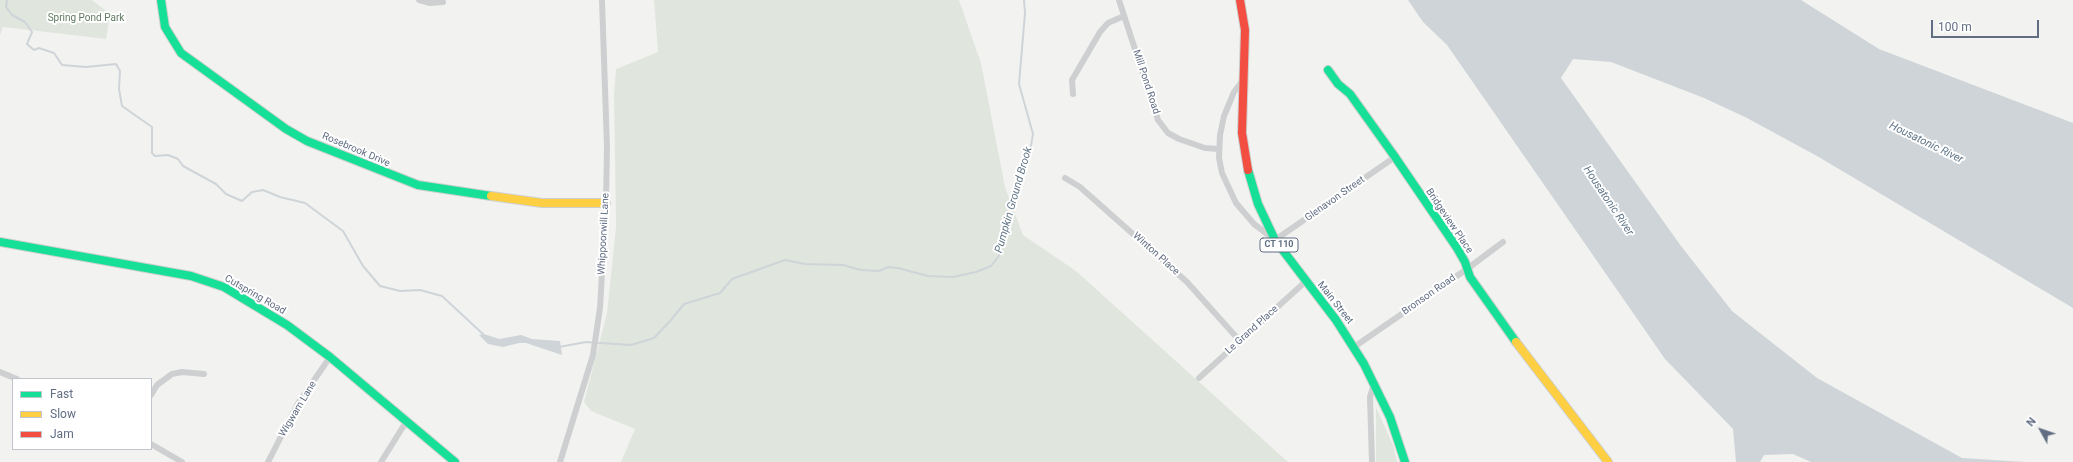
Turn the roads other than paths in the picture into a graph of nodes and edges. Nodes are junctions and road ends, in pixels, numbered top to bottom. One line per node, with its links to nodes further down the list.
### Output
1 (161, 0): 14 (street, Rosebrook Drive)
2 (419, 0): 6 (street)
3 (602, 0): 14 (street, Whippoorwill Lane)
4 (1119, 0): 7 (street, Mill Pond Road)
5 (1240, 0): 9 (street, Main Street / CT 110)
6 (443, 2)
7 (1124, 16): 10 (street); 11 (street, Mill Pond Road)
8 (1328, 70): 12 (street, Bridgeview Place)
9 (1244, 79): 11 (street, Main Street); 15 (street, Main Street / CT 110)
10 (1073, 94)
11 (1218, 149): 15 (street, Main Street)
12 (1395, 157): 15 (street, Glenavon Street); 18 (street, Bridgeview Place)
13 (1065, 178): 20 (street, Winton Place)
14 (606, 203): 35 (street, Whippoorwill Lane)
15 (1275, 240): 19 (street, Main Street / CT 110)
16 (0, 242): 22 (street, Cutspring Road)
17 (1503, 242): 18 (street, Bronson Road)
18 (1467, 269): 21 (street, Bronson Road); 38 (street, Bridgeview Place)
19 (1305, 282): 20 (street, Le Grand Place); 21 (street, Main Street / CT 110)
20 (1239, 340): 26 (street, Le Grand Place)
21 (1354, 347): 27 (street, Main Street / CT 110)
22 (330, 357): 29 (street, Cutspring Road); 32 (street, Wigwam Lane)
23 (0, 372): 25 (street)
24 (204, 374): 28 (street)
25 (15, 378)
26 (1199, 378)
27 (1374, 382): 36 (street); 37 (street, Main Street / CT 110)
28 (152, 393)
29 (406, 422): 33 (street); 34 (street, Cutspring Road)
30 (152, 445): 31 (street)
31 (182, 462)
32 (268, 462)
33 (381, 462)
34 (455, 462)
35 (560, 462)
36 (1372, 462)
37 (1405, 462)
38 (1608, 462)

